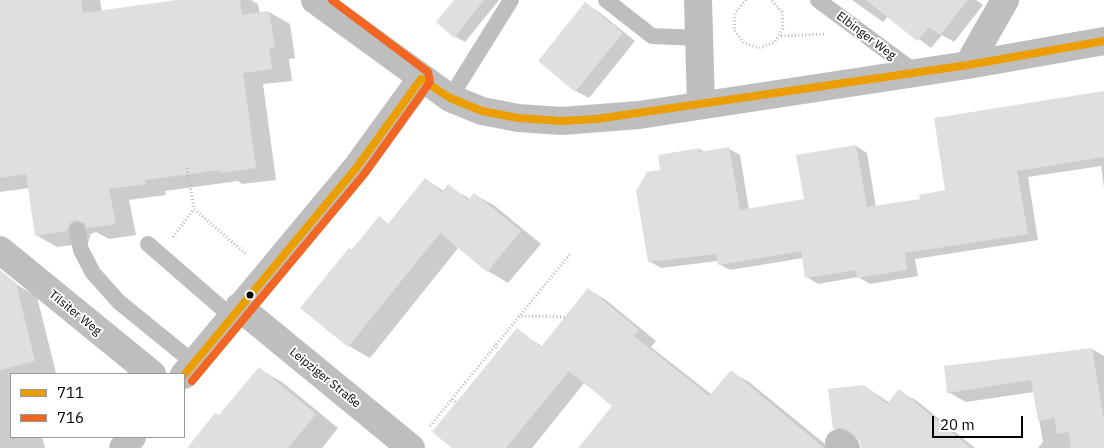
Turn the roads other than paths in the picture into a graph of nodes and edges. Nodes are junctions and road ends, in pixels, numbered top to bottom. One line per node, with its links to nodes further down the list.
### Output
1 (315, 0): 11 (street)
2 (511, 0): 12 (lane)
3 (606, 0): 7 (lane)
4 (698, 0): 7 (street)
5 (818, 0): 10 (lane, Elbinger Weg)
6 (1005, 0): 9 (street)
7 (699, 38): 13 (street)
8 (1104, 41): 9 (street)
9 (968, 65): 10 (street)
10 (914, 72): 13 (street)
11 (421, 80): 12 (street); 17 (street)
12 (450, 98): 13 (street)
13 (701, 104)
14 (77, 230): 18 (lane)
15 (154, 249): 17 (lane)
16 (0, 250): 19 (street, Tilsiter Weg)
17 (235, 312): 18 (street); 22 (street, Leipziger Straße)
18 (189, 369)
19 (151, 373)
20 (131, 438): 21 (street)
21 (123, 448)
22 (411, 448)

